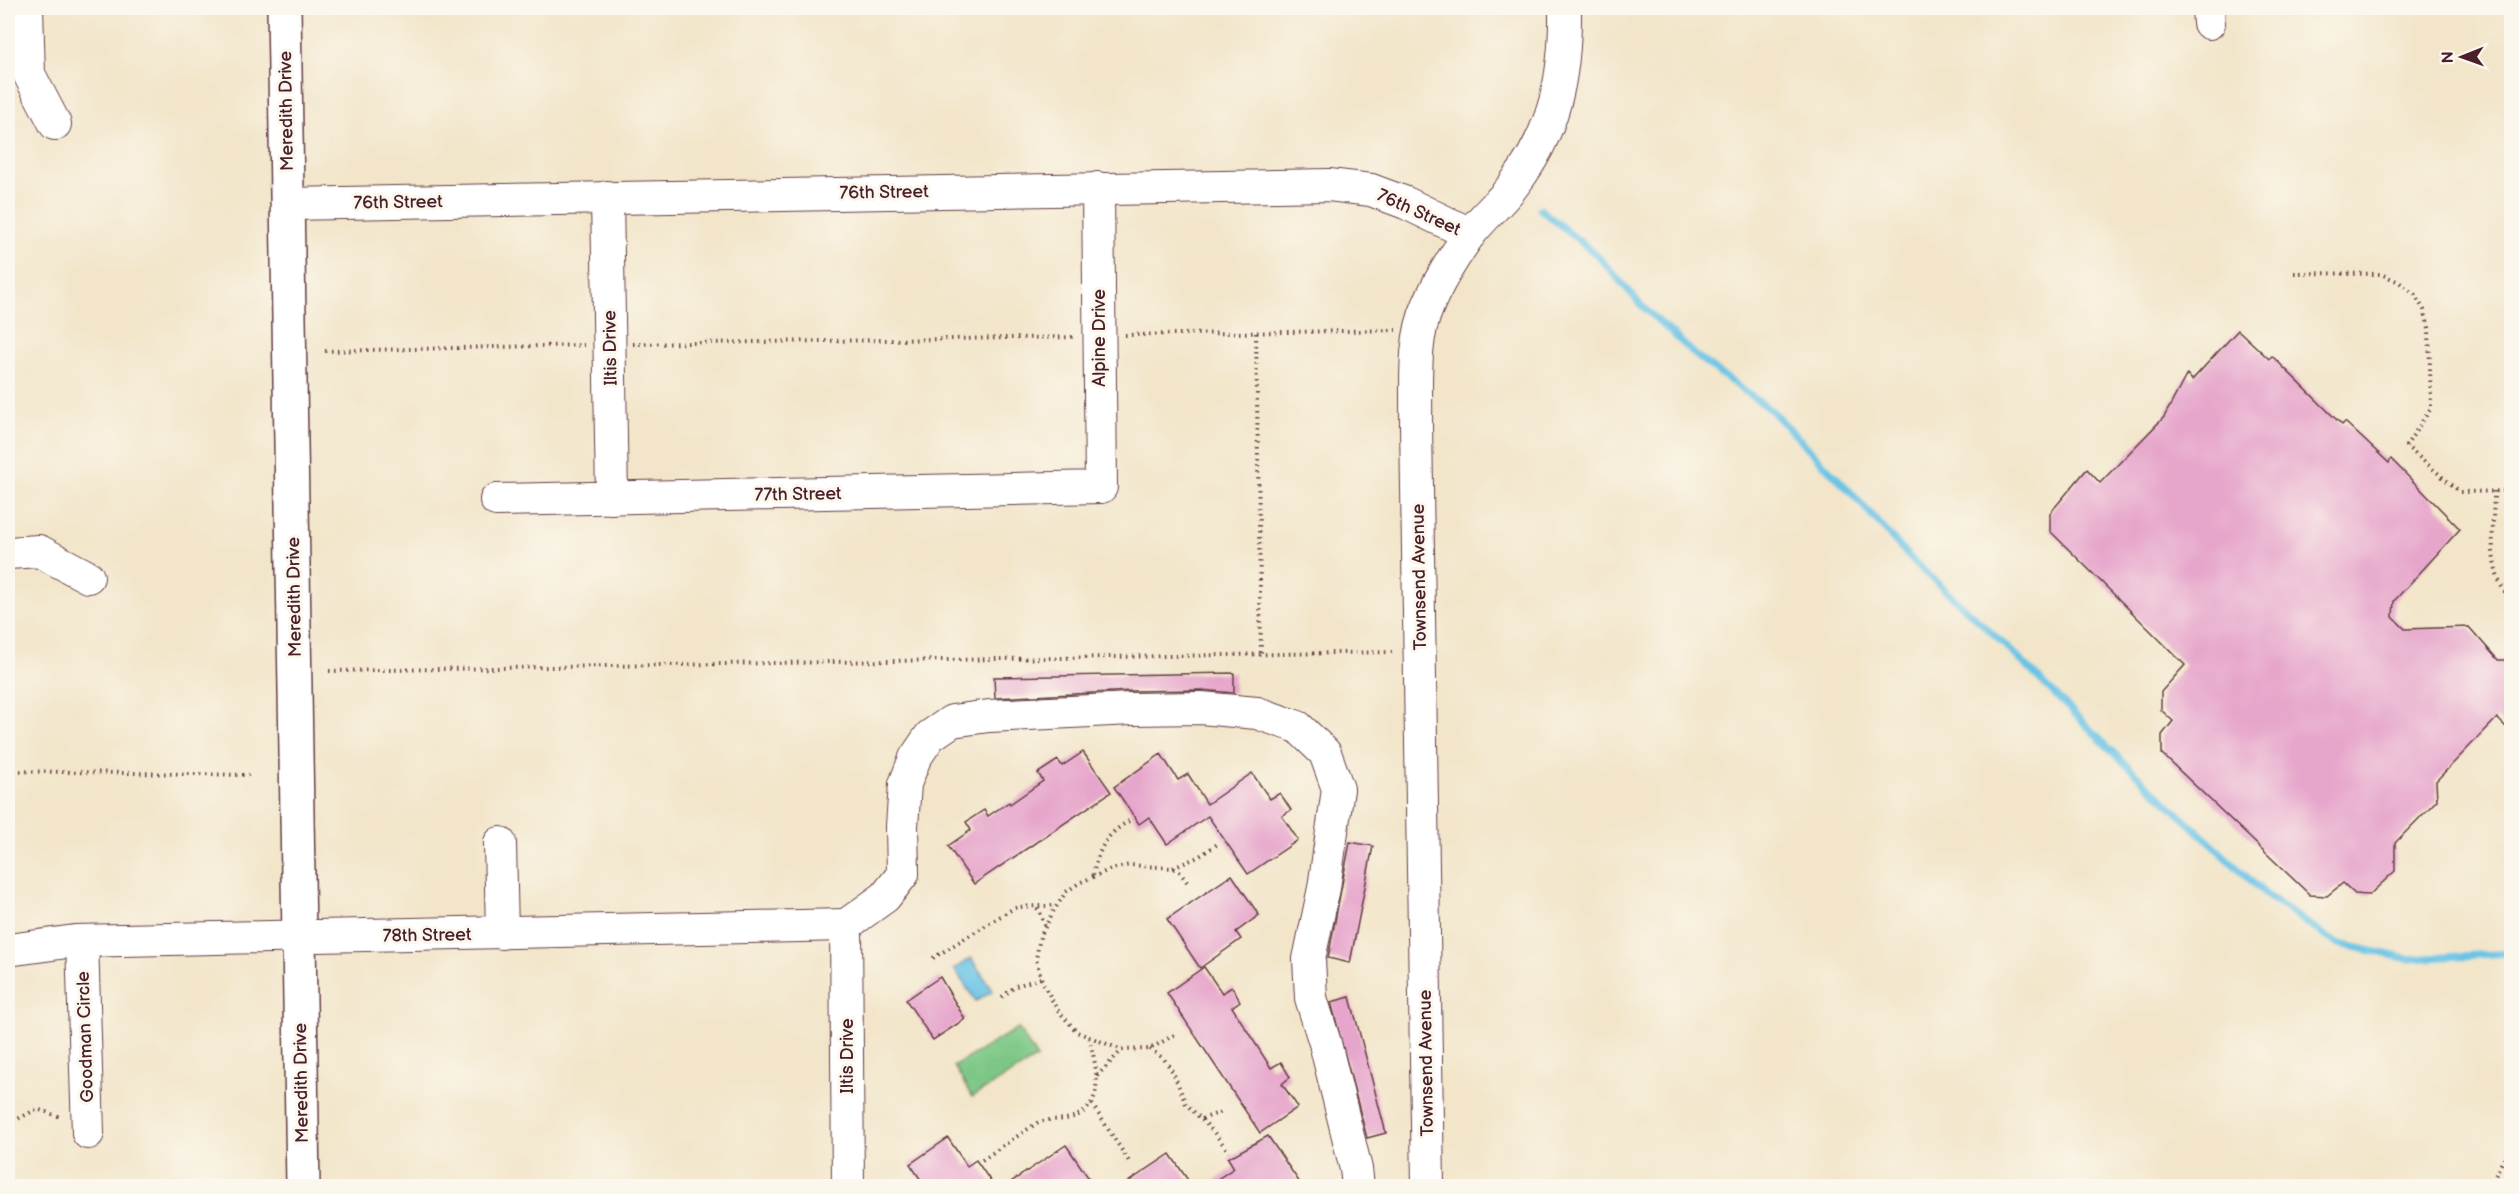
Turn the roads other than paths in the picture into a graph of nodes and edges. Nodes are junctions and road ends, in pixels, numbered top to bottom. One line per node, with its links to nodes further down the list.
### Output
1 (27, 8): 4 (street)
2 (284, 8): 7 (main road, Meredith Drive)
3 (1565, 8): 8 (street, Townsend Avenue)
4 (55, 124)
5 (1098, 188): 6 (street, 76th Street); 8 (street, 76th Street); 9 (street, Alpine Drive)
6 (607, 197): 7 (street, 76th Street); 10 (street, Iltis Drive)
7 (288, 204): 17 (main road, Meredith Drive)
8 (1470, 234): 24 (street, Townsend Avenue)
9 (1101, 487): 10 (street, 77th Street)
10 (612, 498): 11 (street, 77th Street)
11 (496, 500)
12 (8, 553): 13 (street)
13 (88, 577)
14 (500, 843): 16 (street)
15 (846, 925): 16 (street, 78th Street); 22 (street, Iltis Drive); 23 (street)
16 (502, 933): 17 (street, 78th Street)
17 (299, 937): 18 (street, 78th Street); 21 (main road, Meredith Drive)
18 (82, 941): 19 (street, 78th Street); 20 (street, Goodman Circle)
19 (8, 950)
20 (88, 1132)
21 (303, 1186)
22 (848, 1186)
23 (1358, 1186)
24 (1428, 1186)

